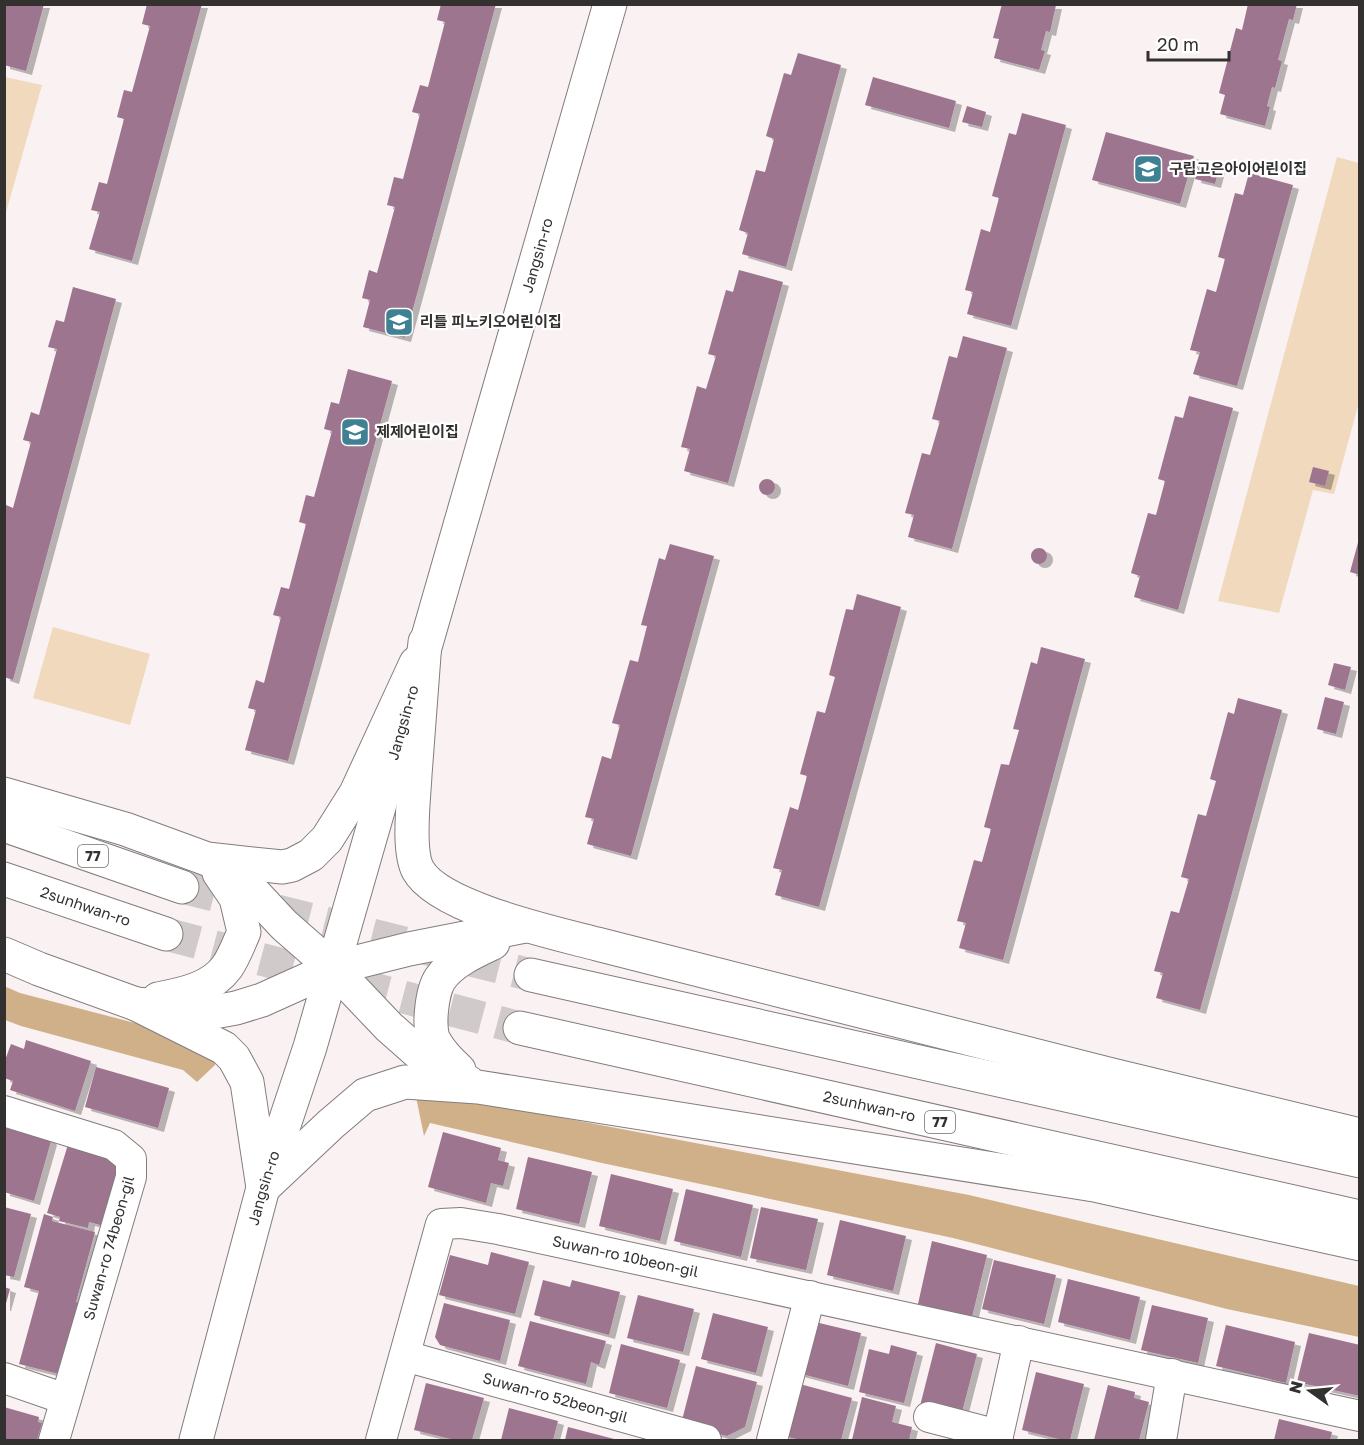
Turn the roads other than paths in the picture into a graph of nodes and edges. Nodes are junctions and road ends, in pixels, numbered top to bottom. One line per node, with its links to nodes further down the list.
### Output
1 (610, 4): 2 (main road, Jangsin-ro)
2 (425, 642): 5 (main road); 8 (main road); 11 (main road, Jangsin-ro)
3 (4, 794): 5 (main road)
4 (4, 825): 7 (main road, 77)
5 (207, 859): 11 (main road); 13 (main road)
6 (4, 879): 9 (main road, 2sunhwan-ro)
7 (182, 887)
8 (527, 926): 11 (main road); 15 (main road); 17 (main road)
9 (166, 934)
10 (4, 954): 13 (main road)
11 (333, 968): 13 (main road); 15 (main road); 19 (main road, Jangsin-ro)
12 (531, 975): 18 (main road)
13 (136, 1004): 19 (main road)
14 (520, 1028): 20 (main road, 2sunhwan-ro / 77)
15 (478, 1087): 19 (main road); 21 (main road)
16 (4, 1111): 27 (street, Suwan-ro 74beon-gil)
17 (1359, 1135)
18 (1359, 1161)
19 (263, 1188): 32 (main road, Jangsin-ro)
20 (1359, 1216)
21 (1359, 1244)
22 (810, 1296): 23 (street, Suwan-ro 10beon-gil); 24 (street, Suwan-ro 10beon-gil); 35 (street)
23 (1019, 1341): 25 (street, Suwan-ro 10beon-gil); 30 (street)
24 (405, 1356): 33 (street); 34 (street, Suwan-ro 52beon-gil)
25 (1172, 1374): 28 (street, Suwan-ro 10beon-gil); 36 (street)
26 (4, 1378): 27 (street)
27 (65, 1399): 31 (street, Suwan-ro 74beon-gil)
28 (1359, 1416)
29 (929, 1417): 30 (street)
30 (997, 1438)
31 (54, 1440)
32 (196, 1440)
33 (381, 1440)
34 (706, 1440)
35 (772, 1440)
36 (1161, 1440)

